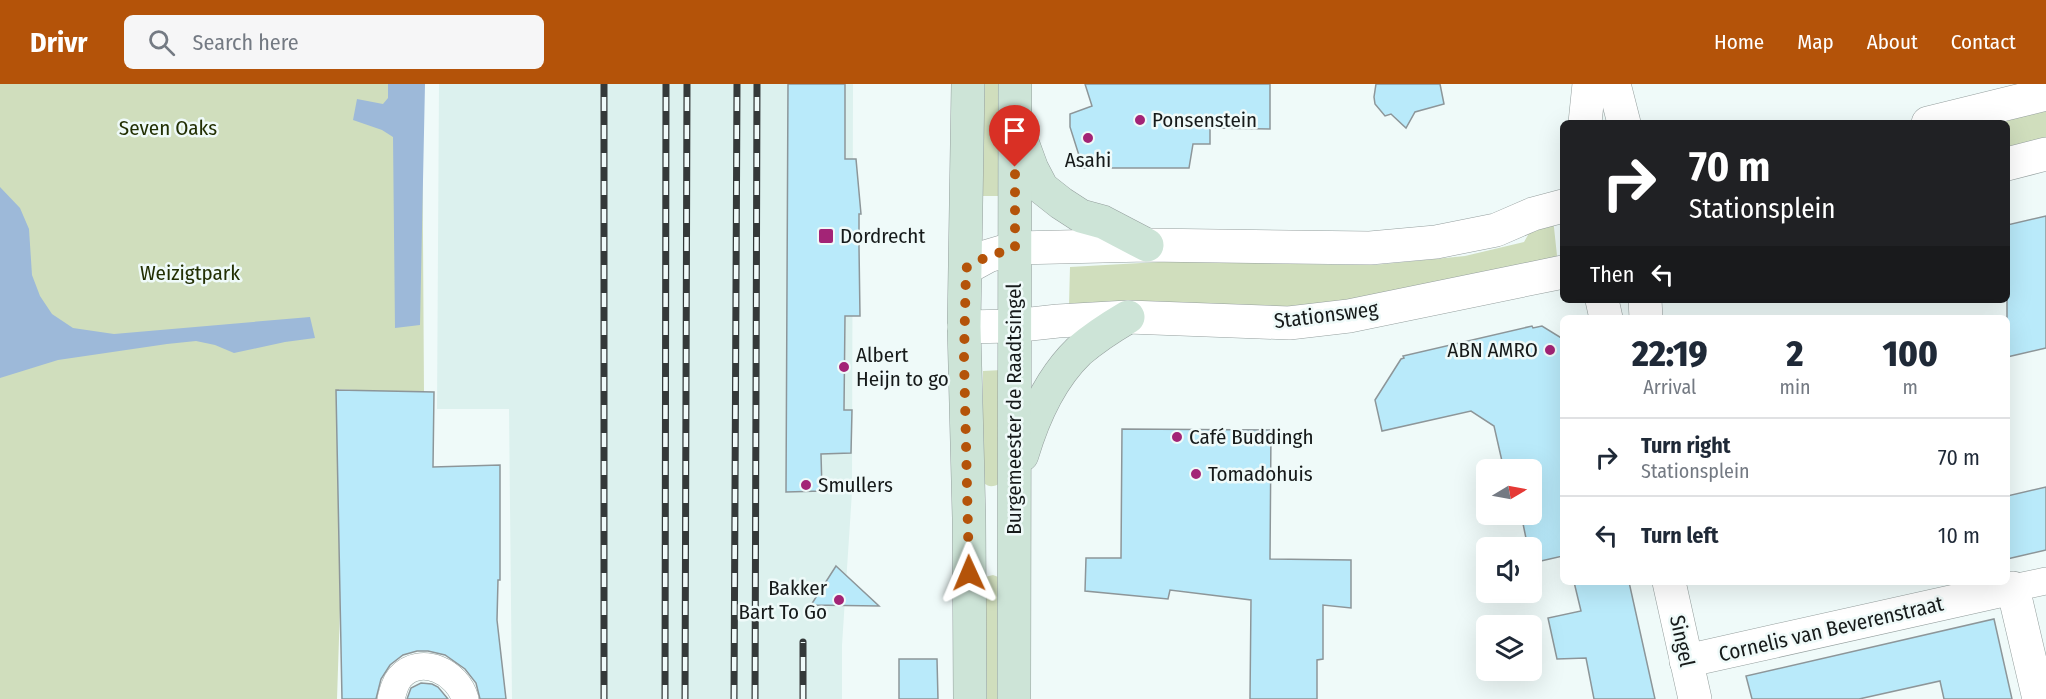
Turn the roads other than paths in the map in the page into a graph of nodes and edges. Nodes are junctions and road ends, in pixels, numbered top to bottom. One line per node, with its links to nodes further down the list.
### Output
1 (968, 84): 14 (main road)
2 (1589, 84): 6 (street)
3 (1614, 84): 7 (street)
4 (2046, 94): 8 (street)
5 (1015, 95): 12 (main road); 13 (main road, Burgemeester de Raadtsingel)
6 (1585, 120)
7 (1623, 120)
8 (1940, 120)
9 (2046, 154): 10 (street)
10 (2010, 163)
11 (1560, 207): 12 (street)
12 (1147, 245): 13 (street)
13 (1015, 248): 14 (street); 17 (main road, Burgemeester de Raadtsingel)
14 (966, 268): 18 (main road)
15 (1560, 273): 16 (street, Stationsweg)
16 (1128, 316): 17 (street, Stationsweg); 19 (main road)
17 (1013, 326): 18 (street, Stationsweg); 19 (main road, Burgemeester de Raadtsingel)
18 (964, 327): 26 (main road)
19 (1014, 480): 27 (main road, Burgemeester de Raadtsingel)
20 (2046, 581): 22 (street, Cornelis van Beverenstraat)
21 (1671, 585): 23 (street, Singel)
22 (2013, 588): 23 (street, Cornelis van Beverenstraat); 29 (street)
23 (1686, 662): 28 (street, Singel)
24 (391, 699): 25 (street)
25 (465, 699)
26 (970, 699)
27 (1014, 699)
28 (1695, 699)
29 (2039, 699)

